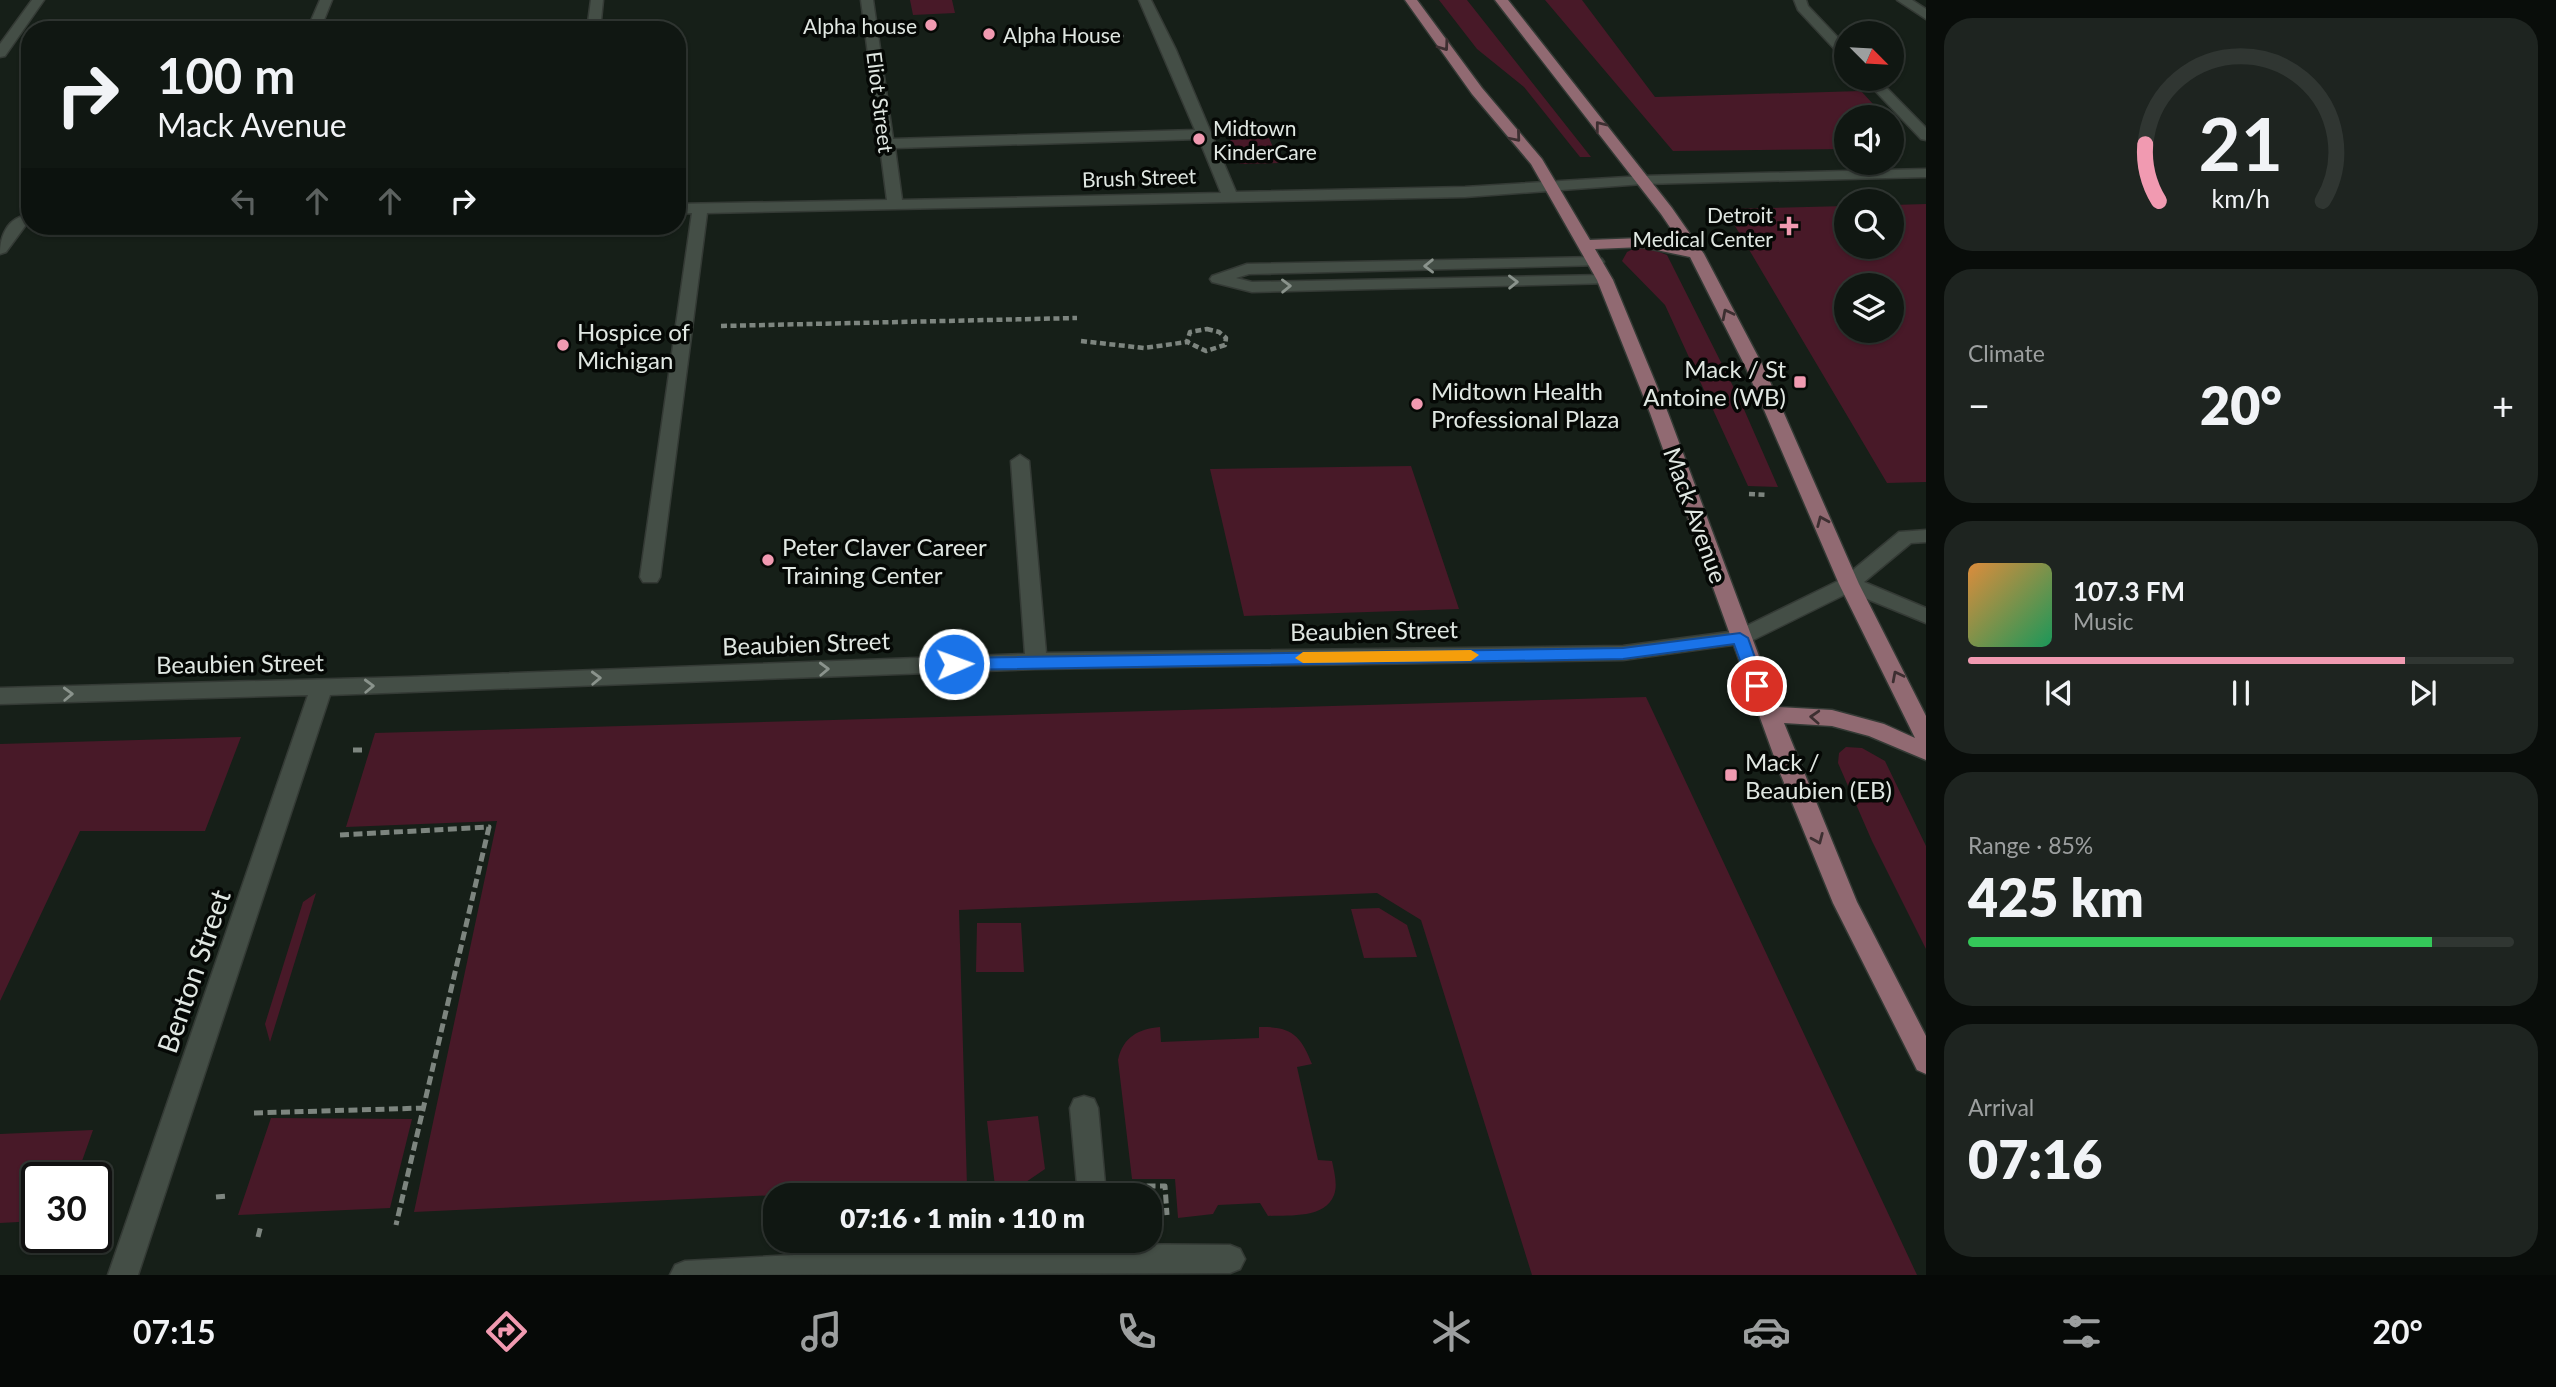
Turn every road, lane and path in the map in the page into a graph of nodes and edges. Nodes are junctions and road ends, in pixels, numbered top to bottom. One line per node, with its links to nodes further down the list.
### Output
1 (38, 0): 11 (street)
2 (326, 0): 12 (street)
3 (597, 0): 13 (street)
4 (867, 0): 22 (street, Eliot Street)
5 (1145, 0): 15 (street)
6 (1411, 0): 25 (main road, Mack Avenue, one-way to 25)
7 (1501, 0): 24 (main road, one-way to 7)
8 (1800, 0): 16 (street)
9 (1903, 0): 10 (street)
10 (1926, 15)
11 (23, 21)
12 (317, 21)
13 (594, 21)
14 (21, 24): 18 (street)
15 (1162, 34): 17 (path); 20 (street)
16 (1834, 40)
17 (1038, 41)
18 (0, 53)
19 (1883, 91): 21 (street)
20 (1205, 134): 22 (street); 26 (street)
21 (1926, 136)
22 (887, 144): 27 (street, Eliot Street)
23 (1926, 173): 24 (street, Brush Street)
24 (1643, 180): 25 (street, Brush Street); 35 (main road)
25 (1551, 185): 26 (street, Brush Street); 33 (main road, Mack Avenue)
26 (1230, 196): 27 (street, Brush Street)
27 (894, 205): 29 (street, Brush Street)
28 (686, 209): 29 (street, Brush Street)
29 (700, 209): 41 (street)
30 (0, 222): 31 (street)
31 (21, 222)
32 (21, 226): 34 (street)
33 (1587, 246): 35 (main road); 36 (main road, Mack Avenue)
34 (0, 249)
35 (1696, 254): 49 (main road, one-way to 35)
36 (1595, 262): 37 (street, one-way to 37); 38 (main road, Mack Avenue)
37 (1338, 267): 39 (street); 39 (street, one-way to 39)
38 (1605, 281): 39 (street, one-way to 38); 51 (main road, Mack Avenue)
39 (1344, 285)
40 (1077, 318): 41 (path)
41 (685, 327): 48 (street)
42 (1081, 341): 43 (path)
43 (1187, 342): 43 (path)
44 (1020, 461): 52 (street)
45 (1749, 494): 46 (path)
46 (1779, 496)
47 (1926, 536): 49 (street, Beaubien Street)
48 (650, 577)
49 (1849, 583): 50 (street); 51 (street, Beaubien Street); 56 (main road, one-way to 49)
50 (1926, 616)
51 (1740, 638): 52 (street, Beaubien Street); 55 (main road, Mack Avenue)
52 (1036, 661): 53 (street, Beaubien Street, one-way to 52)
53 (322, 687): 54 (street, Beaubien Street, one-way to 53); 75 (street, Benton Street)
54 (0, 696)
55 (1768, 715): 59 (main road, one-way to 55); 61 (main road, Mack Avenue, one-way to 61)
56 (1926, 738)
57 (353, 750): 58 (path)
58 (365, 750)
59 (1926, 752)
60 (340, 835): 62 (path)
61 (1926, 1062)
62 (424, 1108): 64 (path); 71 (path)
63 (1084, 1108): 65 (street)
64 (254, 1113)
65 (1091, 1183)
66 (1162, 1186): 69 (path)
67 (228, 1196): 68 (path)
68 (216, 1197)
69 (1167, 1220)
70 (261, 1225): 72 (path)
71 (396, 1226)
72 (258, 1237)
73 (1101, 1258): 74 (street); 76 (street)
74 (1230, 1259)
75 (123, 1275)
76 (685, 1275)

